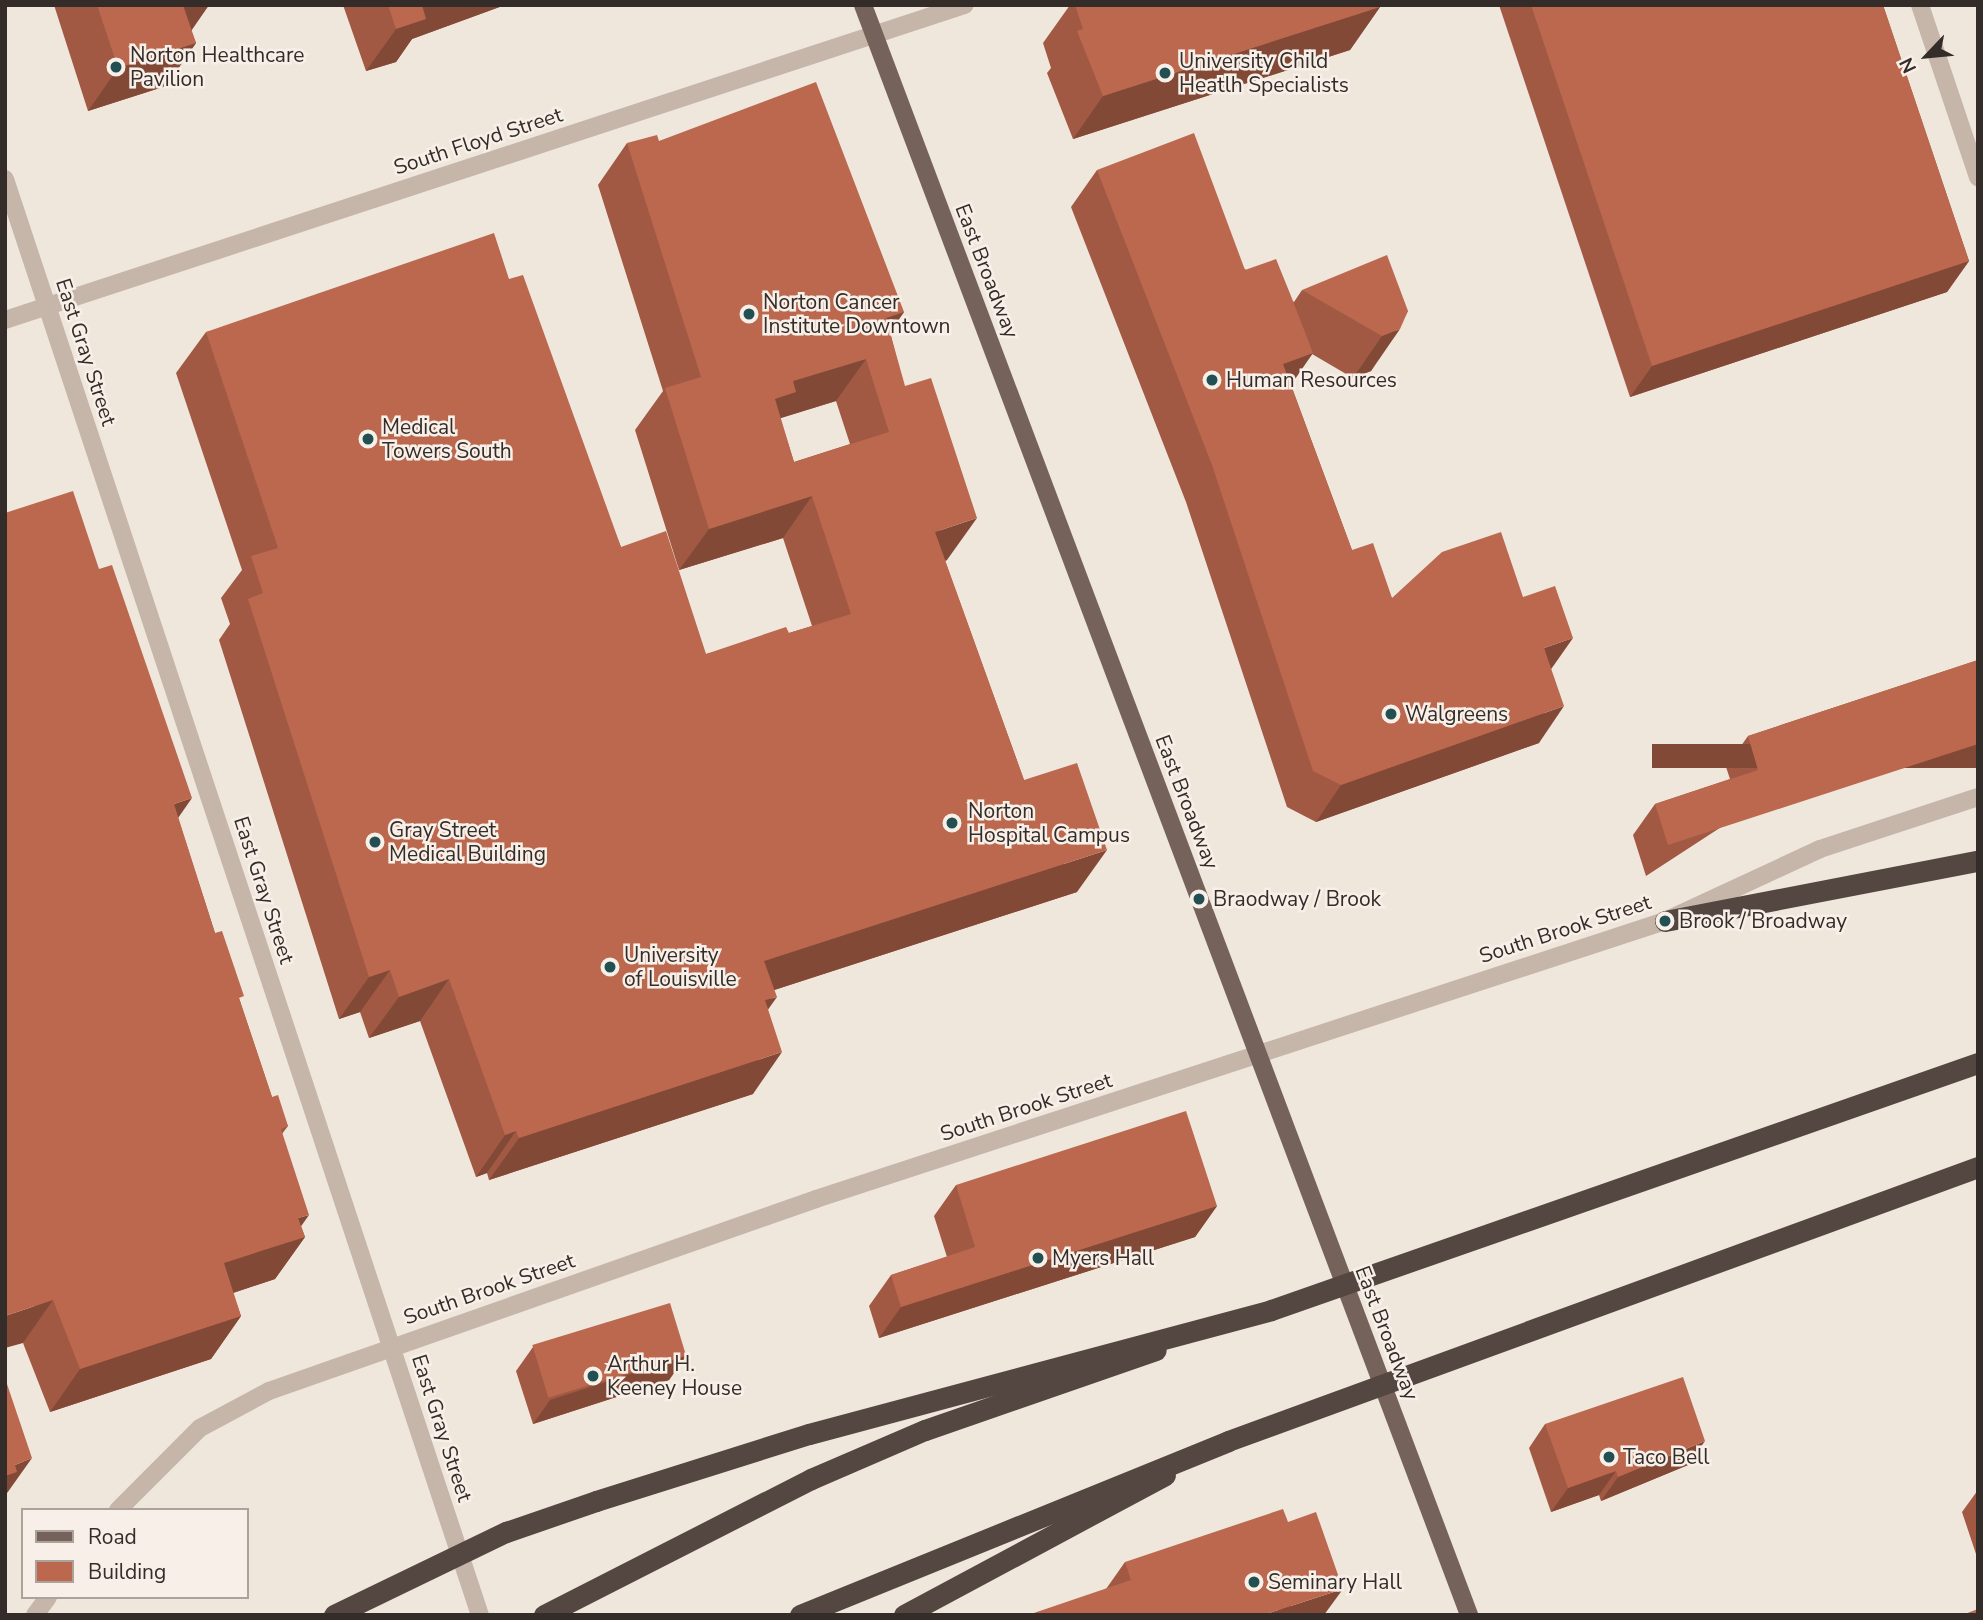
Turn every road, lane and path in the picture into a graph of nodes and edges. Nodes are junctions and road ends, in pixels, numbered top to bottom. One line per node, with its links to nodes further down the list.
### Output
1 (863, 5): 4 (main road, East Broadway)
2 (965, 5): 4 (street, South Floyd Street)
3 (1920, 5): 5 (street)
4 (874, 35): 7 (street, South Floyd Street); 12 (main road, East Broadway)
5 (1978, 177)
6 (5, 179): 7 (street, East Gray Street)
7 (47, 306): 8 (street, South Floyd Street); 16 (street, East Gray Street)
8 (5, 320)
9 (1978, 797): 11 (street, South Brook Street)
10 (1978, 861): 11 (highway)
11 (1665, 921): 12 (street, South Brook Street)
12 (1258, 1055): 16 (street, South Brook Street); 26 (main road, East Broadway)
13 (1978, 1063): 15 (highway, bridge)
14 (1978, 1167): 17 (highway, bridge)
15 (1271, 1310): 21 (highway, bridge); 23 (highway, bridge)
16 (391, 1347): 18 (street, South Brook Street); 22 (street, East Gray Street)
17 (1228, 1441): 24 (highway, bridge); 25 (highway, bridge)
18 (120, 1508)
19 (47, 1599): 20 (street)
20 (35, 1615)
21 (334, 1615)
22 (480, 1615)
23 (544, 1615)
24 (800, 1615)
25 (904, 1615)
26 (1469, 1615)

